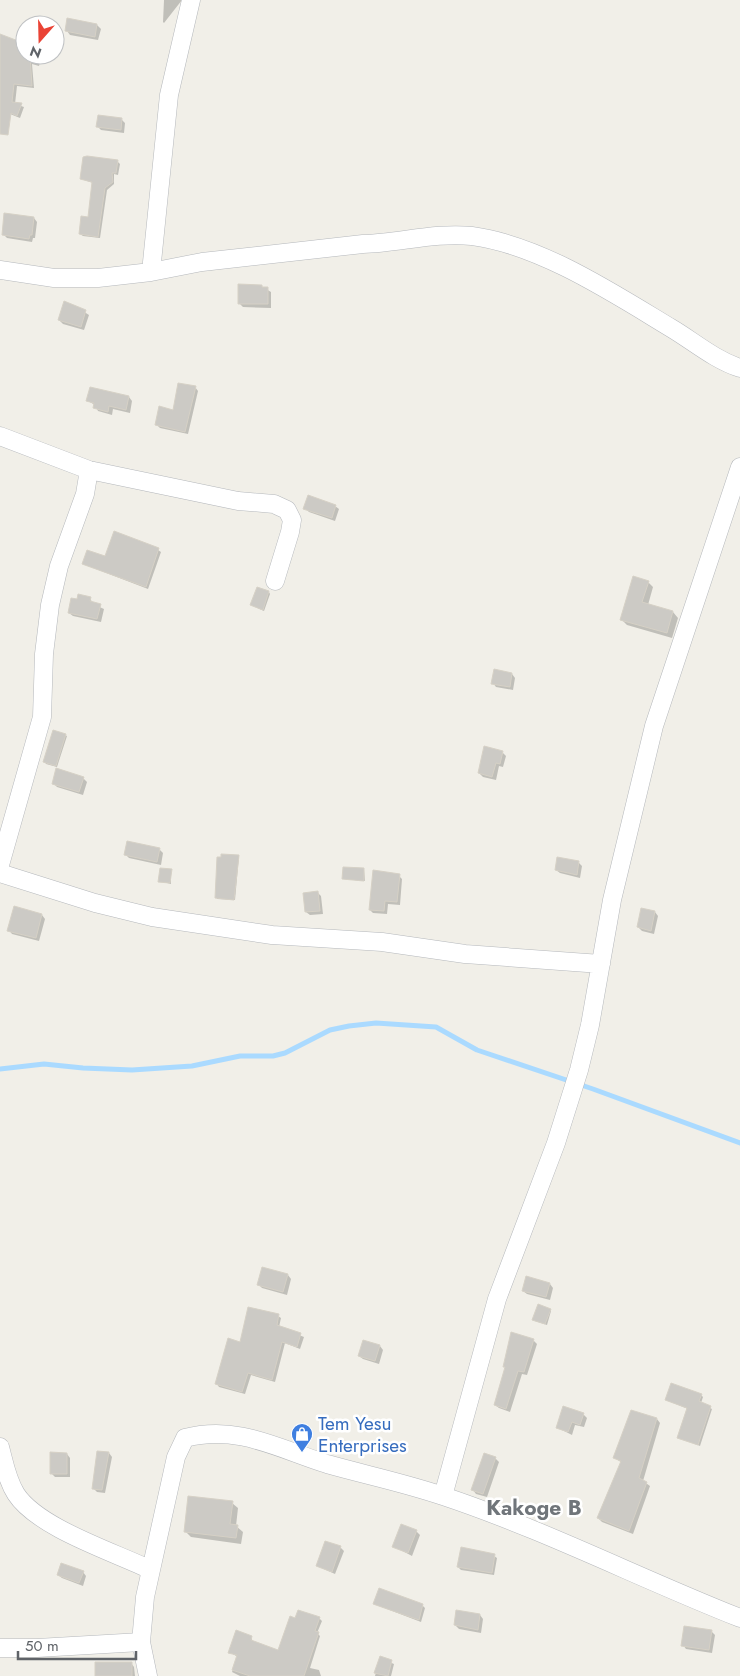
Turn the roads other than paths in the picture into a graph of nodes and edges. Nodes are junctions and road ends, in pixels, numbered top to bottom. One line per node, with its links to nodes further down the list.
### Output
1 (191, 0): 3 (street)
2 (0, 270): 3 (street)
3 (151, 272): 4 (street)
4 (740, 368)
5 (0, 436): 7 (street)
6 (740, 468): 11 (street)
7 (89, 470): 8 (street); 9 (street)
8 (275, 581)
9 (0, 865)
10 (0, 873): 11 (street)
11 (601, 964): 13 (street)
12 (0, 1447): 14 (street)
13 (443, 1496): 14 (street); 15 (street)
14 (151, 1570): 16 (street)
15 (740, 1618)
16 (141, 1642): 17 (street); 18 (street)
17 (0, 1648)
18 (148, 1676)

